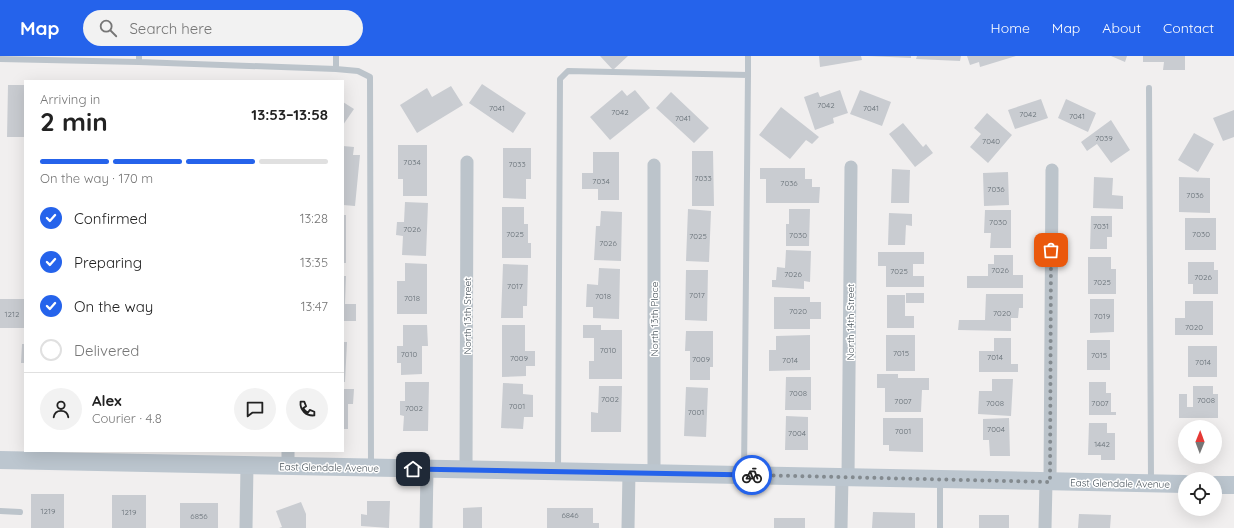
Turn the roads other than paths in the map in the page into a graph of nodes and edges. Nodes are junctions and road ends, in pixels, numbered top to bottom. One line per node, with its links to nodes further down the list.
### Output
1 (336, 56): 5 (lane)
2 (748, 56): 6 (lane)
3 (0, 59): 4 (lane)
4 (139, 59): 5 (lane)
5 (336, 69): 15 (lane)
6 (748, 75): 18 (lane); 21 (lane)
7 (1150, 88): 25 (lane)
8 (467, 162): 17 (street, North 13th Street)
9 (654, 165): 20 (street, North 13th Place)
10 (851, 167): 22 (street, North 14th Street)
11 (1052, 170): 24 (street)
12 (288, 458): 14 (main road, East Glendale Avenue); 15 (main road, East Glendale Avenue)
13 (0, 460): 14 (main road, East Glendale Avenue)
14 (247, 465): 31 (street)
15 (371, 468): 16 (main road, East Glendale Avenue)
16 (427, 469): 17 (main road, East Glendale Avenue); 32 (street)
17 (466, 470): 18 (main road, East Glendale Avenue)
18 (558, 471): 19 (main road, East Glendale Avenue)
19 (629, 472): 20 (main road, East Glendale Avenue); 33 (street)
20 (654, 473): 21 (main road, East Glendale Avenue)
21 (744, 475): 22 (main road, East Glendale Avenue)
22 (845, 478): 23 (main road, East Glendale Avenue); 34 (street, North 14th Street)
23 (940, 480): 24 (main road, East Glendale Avenue); 35 (lane)
24 (1048, 482): 25 (main road, East Glendale Avenue); 36 (street)
25 (1151, 484): 26 (main road, East Glendale Avenue)
26 (1178, 484)
27 (1222, 485): 28 (main road)
28 (1234, 485)
29 (0, 511): 30 (lane)
30 (20, 512)
31 (246, 528)
32 (426, 528)
33 (628, 528)
34 (841, 528)
35 (940, 528)
36 (1045, 528)

